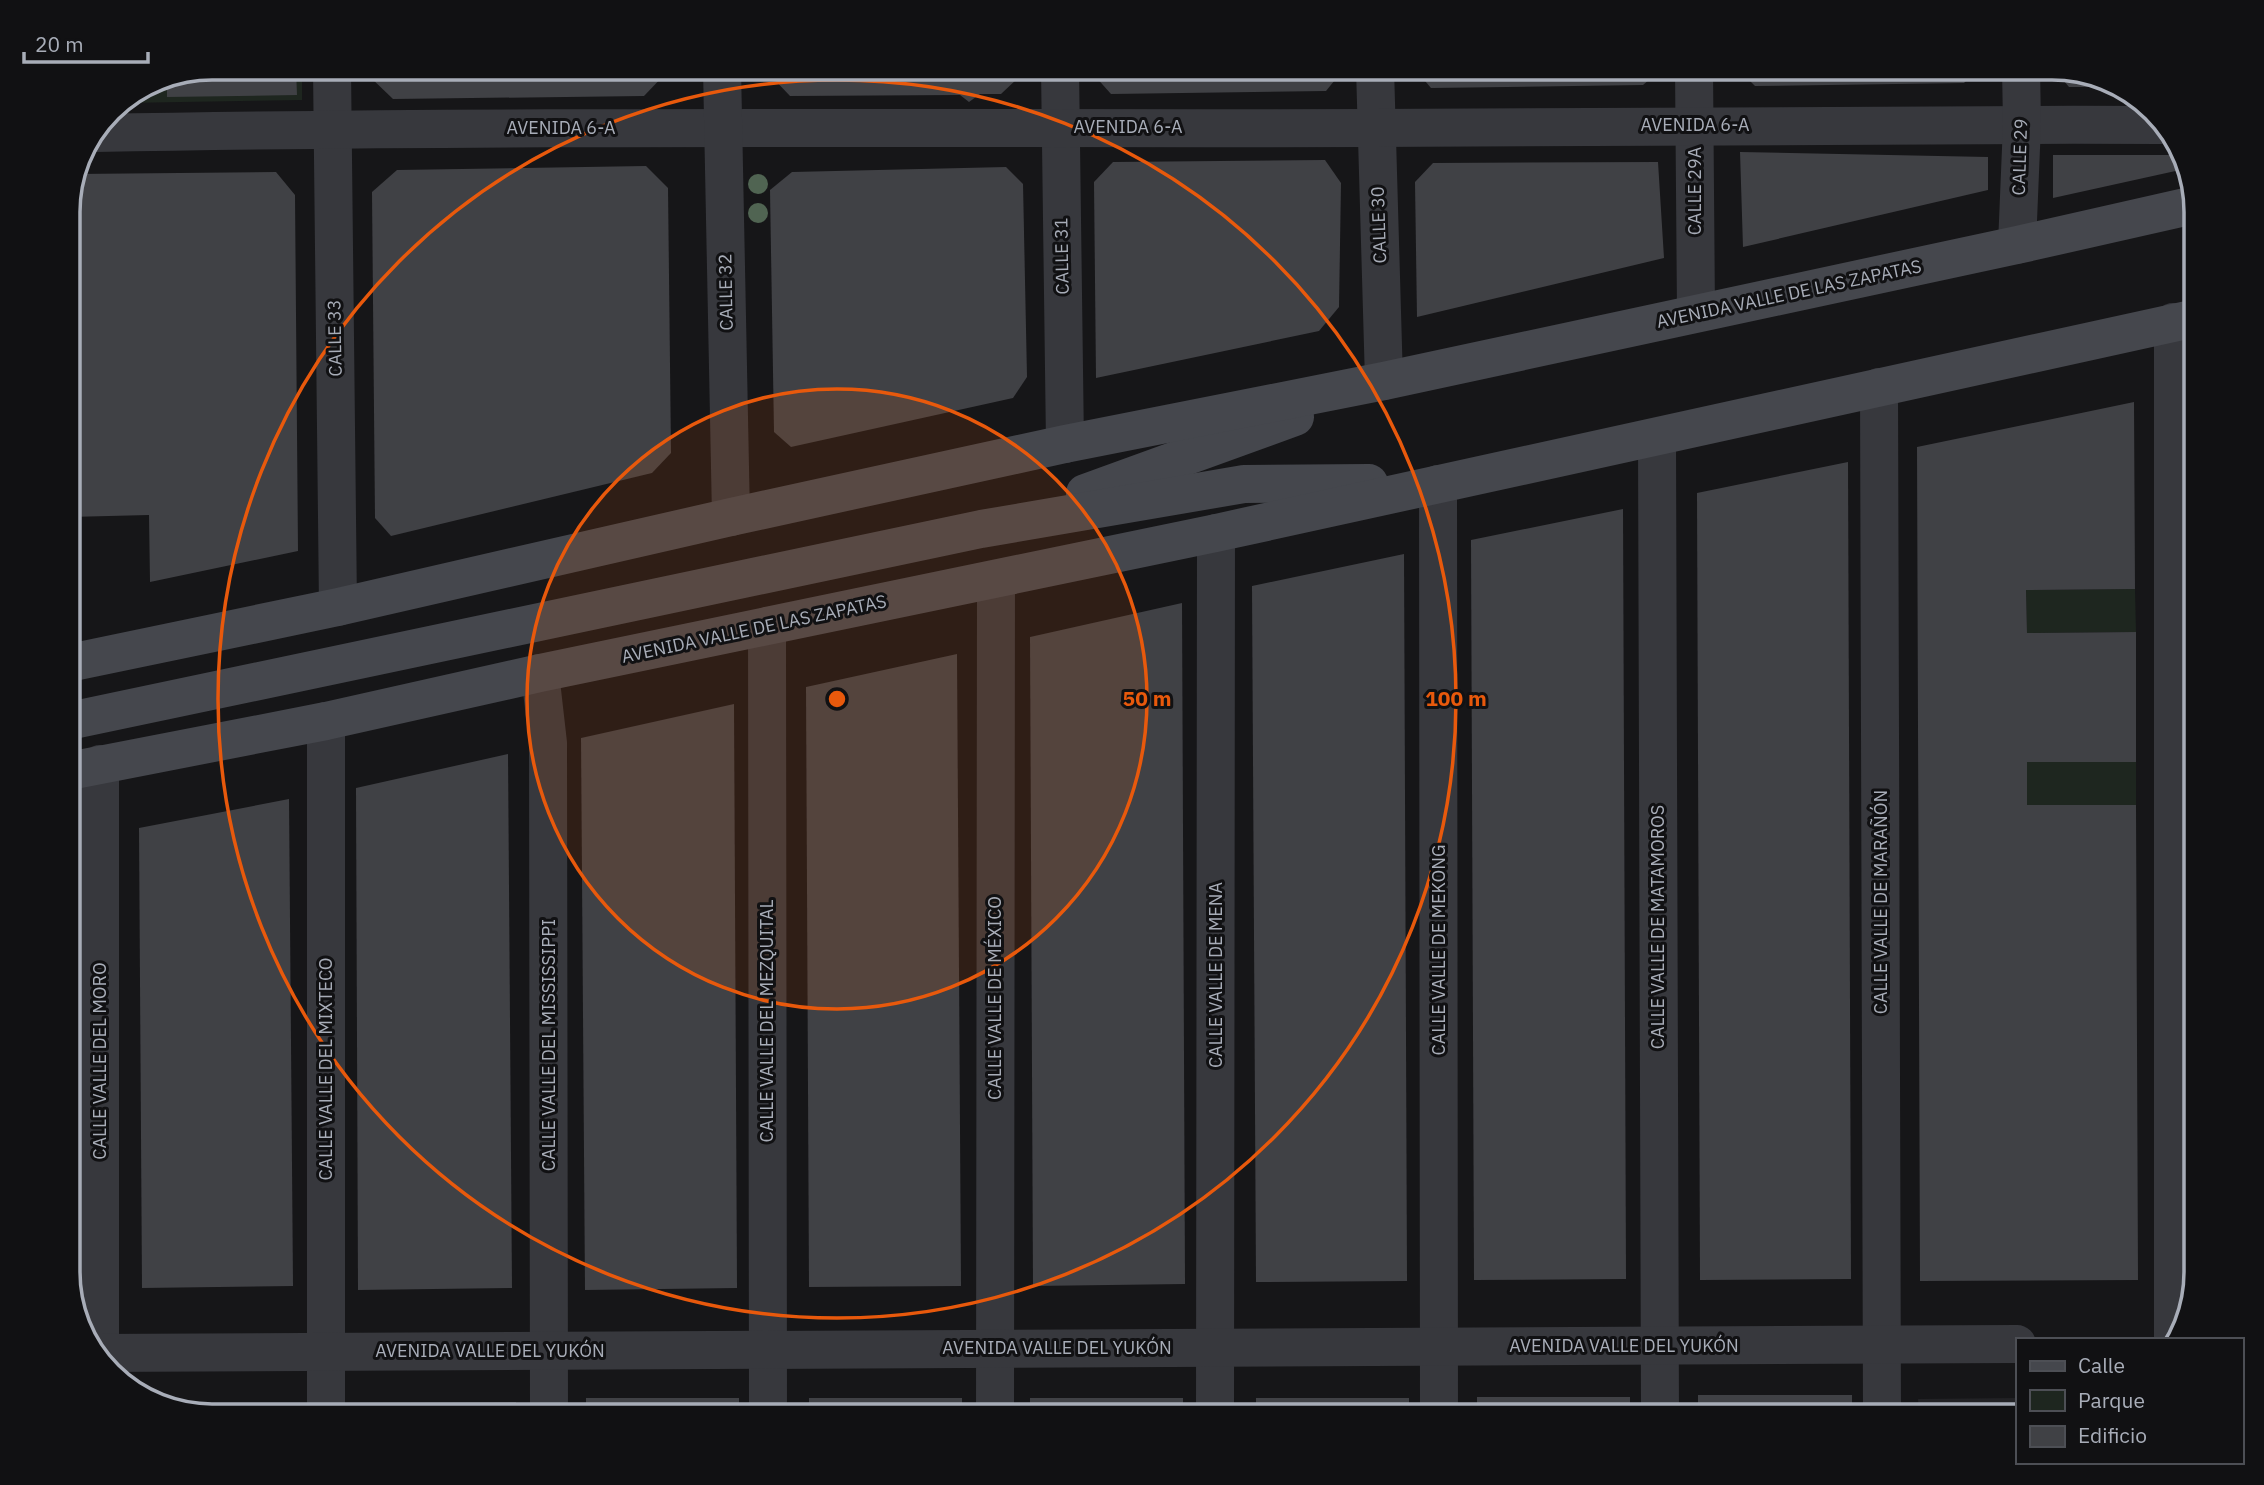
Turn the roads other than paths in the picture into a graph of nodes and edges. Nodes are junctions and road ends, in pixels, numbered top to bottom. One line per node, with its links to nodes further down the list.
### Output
1 (1375, 80): 13 (street, CALLE 30)
2 (1694, 80): 8 (street, CALLE 29A)
3 (2021, 80): 7 (street, CALLE 29)
4 (332, 81): 12 (street, CALLE 33)
5 (722, 81): 10 (street, CALLE 32)
6 (1060, 81): 11 (street, CALLE 31)
7 (2022, 124): 8 (street, AVENIDA 6-A); 9 (street, AVENIDA 6-A); 16 (street, CALLE 29)
8 (1694, 125): 13 (street, AVENIDA 6-A); 17 (street, CALLE 29A)
9 (2150, 125)
10 (722, 127): 11 (street, AVENIDA 6-A); 12 (street, AVENIDA 6-A); 24 (street, CALLE 32)
11 (1061, 127): 13 (street, AVENIDA 6-A); 22 (street, CALLE 31)
12 (333, 128): 14 (street, AVENIDA 6-A); 28 (street, CALLE 33)
13 (1376, 128): 19 (street, CALLE 30)
14 (108, 133)
15 (2183, 207): 16 (main road, AVENIDA VALLE DE LAS ZAPATAS)
16 (2017, 245): 17 (main road, AVENIDA VALLE DE LAS ZAPATAS)
17 (1696, 313): 19 (main road, AVENIDA VALLE DE LAS ZAPATAS)
18 (2184, 320): 20 (main road, AVENIDA VALLE DE LAS ZAPATAS); 35 (street)
19 (1384, 381): 22 (main road, AVENIDA VALLE DE LAS ZAPATAS); 25 (main road, AVENIDA VALLE DE LAS ZAPATAS)
20 (1880, 387): 21 (main road, AVENIDA VALLE DE LAS ZAPATAS); 38 (street, CALLE VALLE DE MARAÑÓN)
21 (1657, 437): 23 (main road, AVENIDA VALLE DE LAS ZAPATAS); 39 (street, CALLE VALLE DE MATAMOROS)
22 (1065, 444): 24 (main road, AVENIDA VALLE DE LAS ZAPATAS)
23 (1438, 484): 25 (main road, AVENIDA VALLE DE LAS ZAPATAS); 26 (main road, AVENIDA VALLE DE LAS ZAPATAS); 40 (street, CALLE VALLE DE MEKONG)
24 (731, 517): 28 (main road, AVENIDA VALLE DE LAS ZAPATAS)
25 (981, 529): 32 (main road, AVENIDA VALLE DE LAS ZAPATAS)
26 (1216, 533): 27 (main road, AVENIDA VALLE DE LAS ZAPATAS); 41 (street, CALLE VALLE DE MENA)
27 (996, 579): 29 (main road, AVENIDA VALLE DE LAS ZAPATAS); 42 (street, CALLE VALLE DE MÉXICO)
28 (338, 607): 30 (main road, AVENIDA VALLE DE LAS ZAPATAS)
29 (767, 626): 31 (main road, AVENIDA VALLE DE LAS ZAPATAS); 43 (street, CALLE VALLE DEL MEZQUITAL)
30 (81, 661)
31 (540, 673): 33 (main road, AVENIDA VALLE DE LAS ZAPATAS); 44 (street, CALLE VALLE DEL MISSISSIPPI)
32 (81, 718)
33 (326, 721): 34 (main road, AVENIDA VALLE DE LAS ZAPATAS); 45 (street, CALLE VALLE DEL MIXTECO)
34 (84, 767): 36 (street, CALLE VALLE DEL MORO)
35 (2173, 1322)
36 (99, 1339)
37 (2016, 1344): 38 (street, AVENIDA VALLE DEL YUKÓN)
38 (1881, 1345): 39 (street, AVENIDA VALLE DEL YUKÓN); 54 (street, CALLE VALLE DE MARAÑÓN)
39 (1660, 1346): 40 (street, AVENIDA VALLE DEL YUKÓN); 53 (street, CALLE VALLE DE MATAMOROS)
40 (1439, 1347): 41 (street, AVENIDA VALLE DEL YUKÓN); 52 (street, CALLE VALLE DE MEKONG)
41 (1215, 1348): 42 (street, AVENIDA VALLE DEL YUKÓN); 51 (street, CALLE VALLE DE MENA)
42 (995, 1349): 43 (street, AVENIDA VALLE DEL YUKÓN); 50 (street, CALLE VALLE DE MÉXICO)
43 (768, 1350): 44 (street, AVENIDA VALLE DEL YUKÓN); 49 (street, CALLE VALLE DEL MEZQUITAL)
44 (549, 1351): 45 (street, AVENIDA VALLE DEL YUKÓN); 48 (street, CALLE VALLE DEL MISSISSIPPI)
45 (326, 1352): 46 (street, AVENIDA VALLE DEL YUKÓN); 47 (street, CALLE VALLE DEL MIXTECO)
46 (110, 1355)
47 (326, 1404)
48 (549, 1404)
49 (768, 1404)
50 (995, 1404)
51 (1215, 1404)
52 (1439, 1404)
53 (1660, 1404)
54 (1882, 1404)

